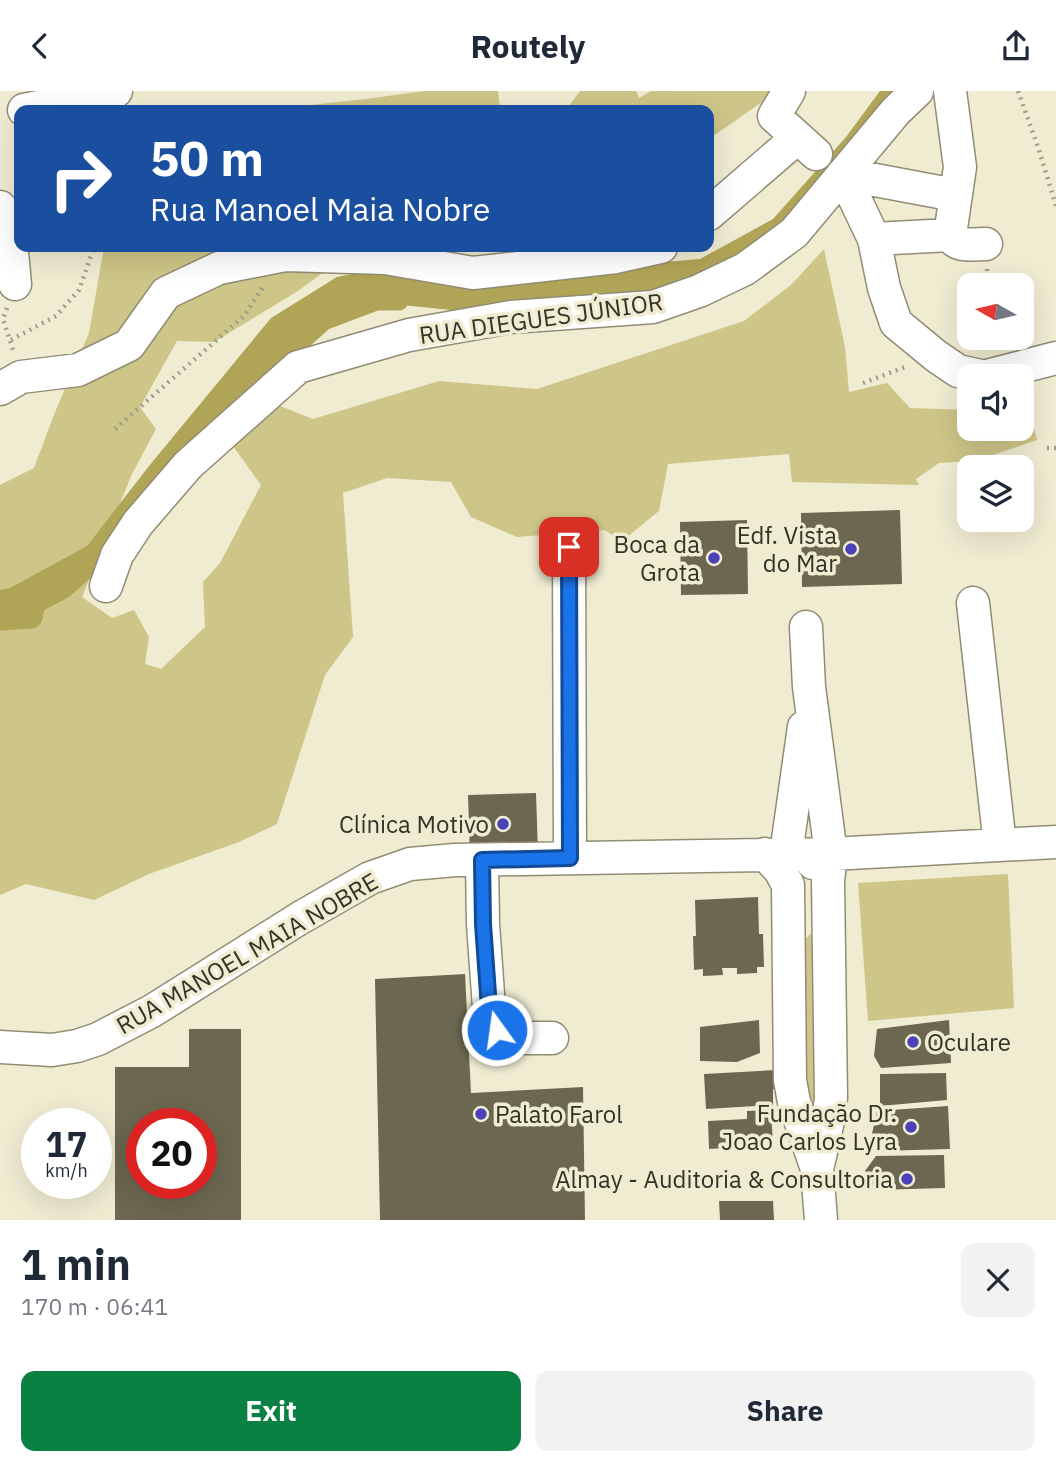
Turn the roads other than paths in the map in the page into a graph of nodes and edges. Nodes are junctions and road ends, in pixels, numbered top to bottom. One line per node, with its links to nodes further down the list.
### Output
1 (116, 91): 5 (street)
2 (789, 91): 10 (street)
3 (917, 91): 7 (street, RUA DIEGUES JÚNIOR)
4 (950, 91): 8 (street)
5 (64, 97): 6 (street)
6 (39, 105)
7 (843, 174): 8 (street); 12 (street); 21 (street, RUA DIEGUES JÚNIOR)
8 (955, 195): 11 (street)
9 (0, 207): 15 (street)
10 (714, 211)
11 (950, 235): 12 (street); 13 (street)
12 (874, 239): 18 (street)
13 (986, 244)
14 (638, 252): 19 (street)
15 (15, 284)
16 (1056, 358): 17 (street)
17 (1033, 364)
18 (957, 370)
19 (11, 383)
20 (569, 547): 28 (street)
21 (106, 586)
22 (972, 603): 26 (street)
23 (806, 627): 24 (street)
24 (809, 687): 27 (street); 30 (street)
25 (1056, 842): 26 (street)
26 (1000, 845): 27 (street)
27 (831, 854): 30 (street); 33 (street)
28 (570, 858): 29 (street, RUA MANOEL MAIA NOBRE); 30 (street, RUA MANOEL MAIA NOBRE)
29 (482, 860): 31 (street); 32 (street, RUA MANOEL MAIA NOBRE)
30 (780, 864): 33 (street)
31 (552, 1038)
32 (0, 1047)
33 (817, 1169): 34 (street)
34 (821, 1220)

